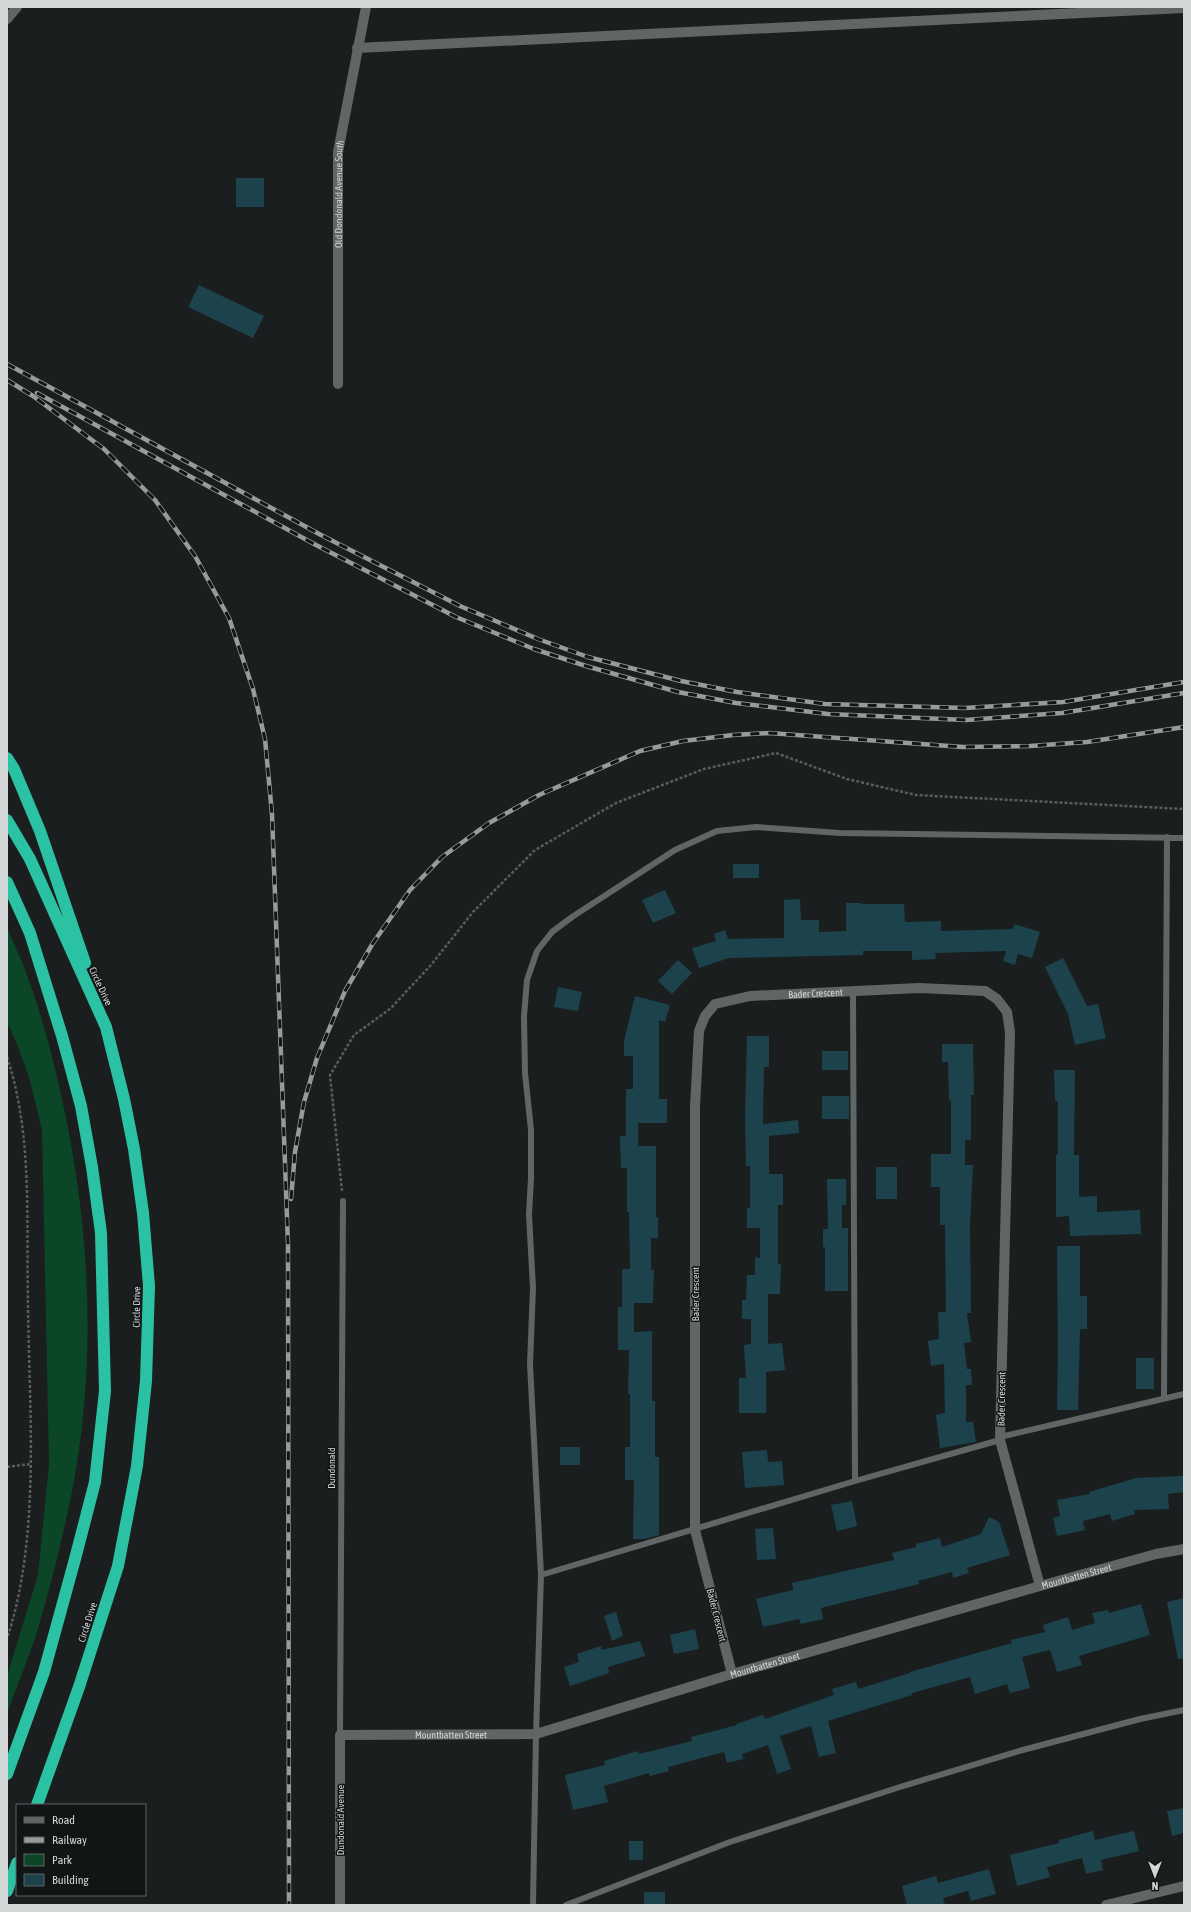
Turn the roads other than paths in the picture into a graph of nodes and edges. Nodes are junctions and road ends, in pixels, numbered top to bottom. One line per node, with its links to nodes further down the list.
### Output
1 (17, 7): 4 (street)
2 (366, 7): 5 (street, Old Dondonald Avenue South)
3 (1184, 8): 5 (street)
4 (7, 19)
5 (357, 48): 6 (street, Old Dondonald Avenue South)
6 (338, 384)
7 (7, 758): 13 (highway)
8 (7, 820): 13 (highway, Circle Drive)
9 (1167, 837): 10 (lane); 16 (lane); 21 (lane)
10 (1184, 838)
11 (7, 882): 27 (highway)
12 (853, 991): 17 (street, Bader Crescent); 18 (lane); 19 (street, Bader Crescent)
13 (106, 1027): 28 (highway, Circle Drive)
14 (343, 1201): 26 (lane, Dundonald)
15 (1184, 1394): 16 (lane)
16 (1164, 1398): 17 (lane)
17 (1000, 1439): 18 (lane); 22 (street, Bader Crescent)
18 (855, 1481): 19 (lane)
19 (695, 1530): 21 (lane); 23 (street, Bader Crescent)
20 (1184, 1549): 22 (street, Mountbatten Street)
21 (541, 1575): 25 (lane)
22 (1040, 1586): 23 (street, Mountbatten Street)
23 (732, 1674): 25 (street, Mountbatten Street)
24 (1184, 1710): 34 (lane)
25 (536, 1734): 26 (street, Mountbatten Street); 33 (lane)
26 (340, 1735): 32 (street, Dundonald Avenue)
27 (7, 1774)
28 (37, 1804)
29 (16, 1866): 31 (highway)
30 (1184, 1886): 35 (street)
31 (7, 1892)
32 (340, 1905)
33 (534, 1905)
34 (566, 1905)
35 (1106, 1905)

